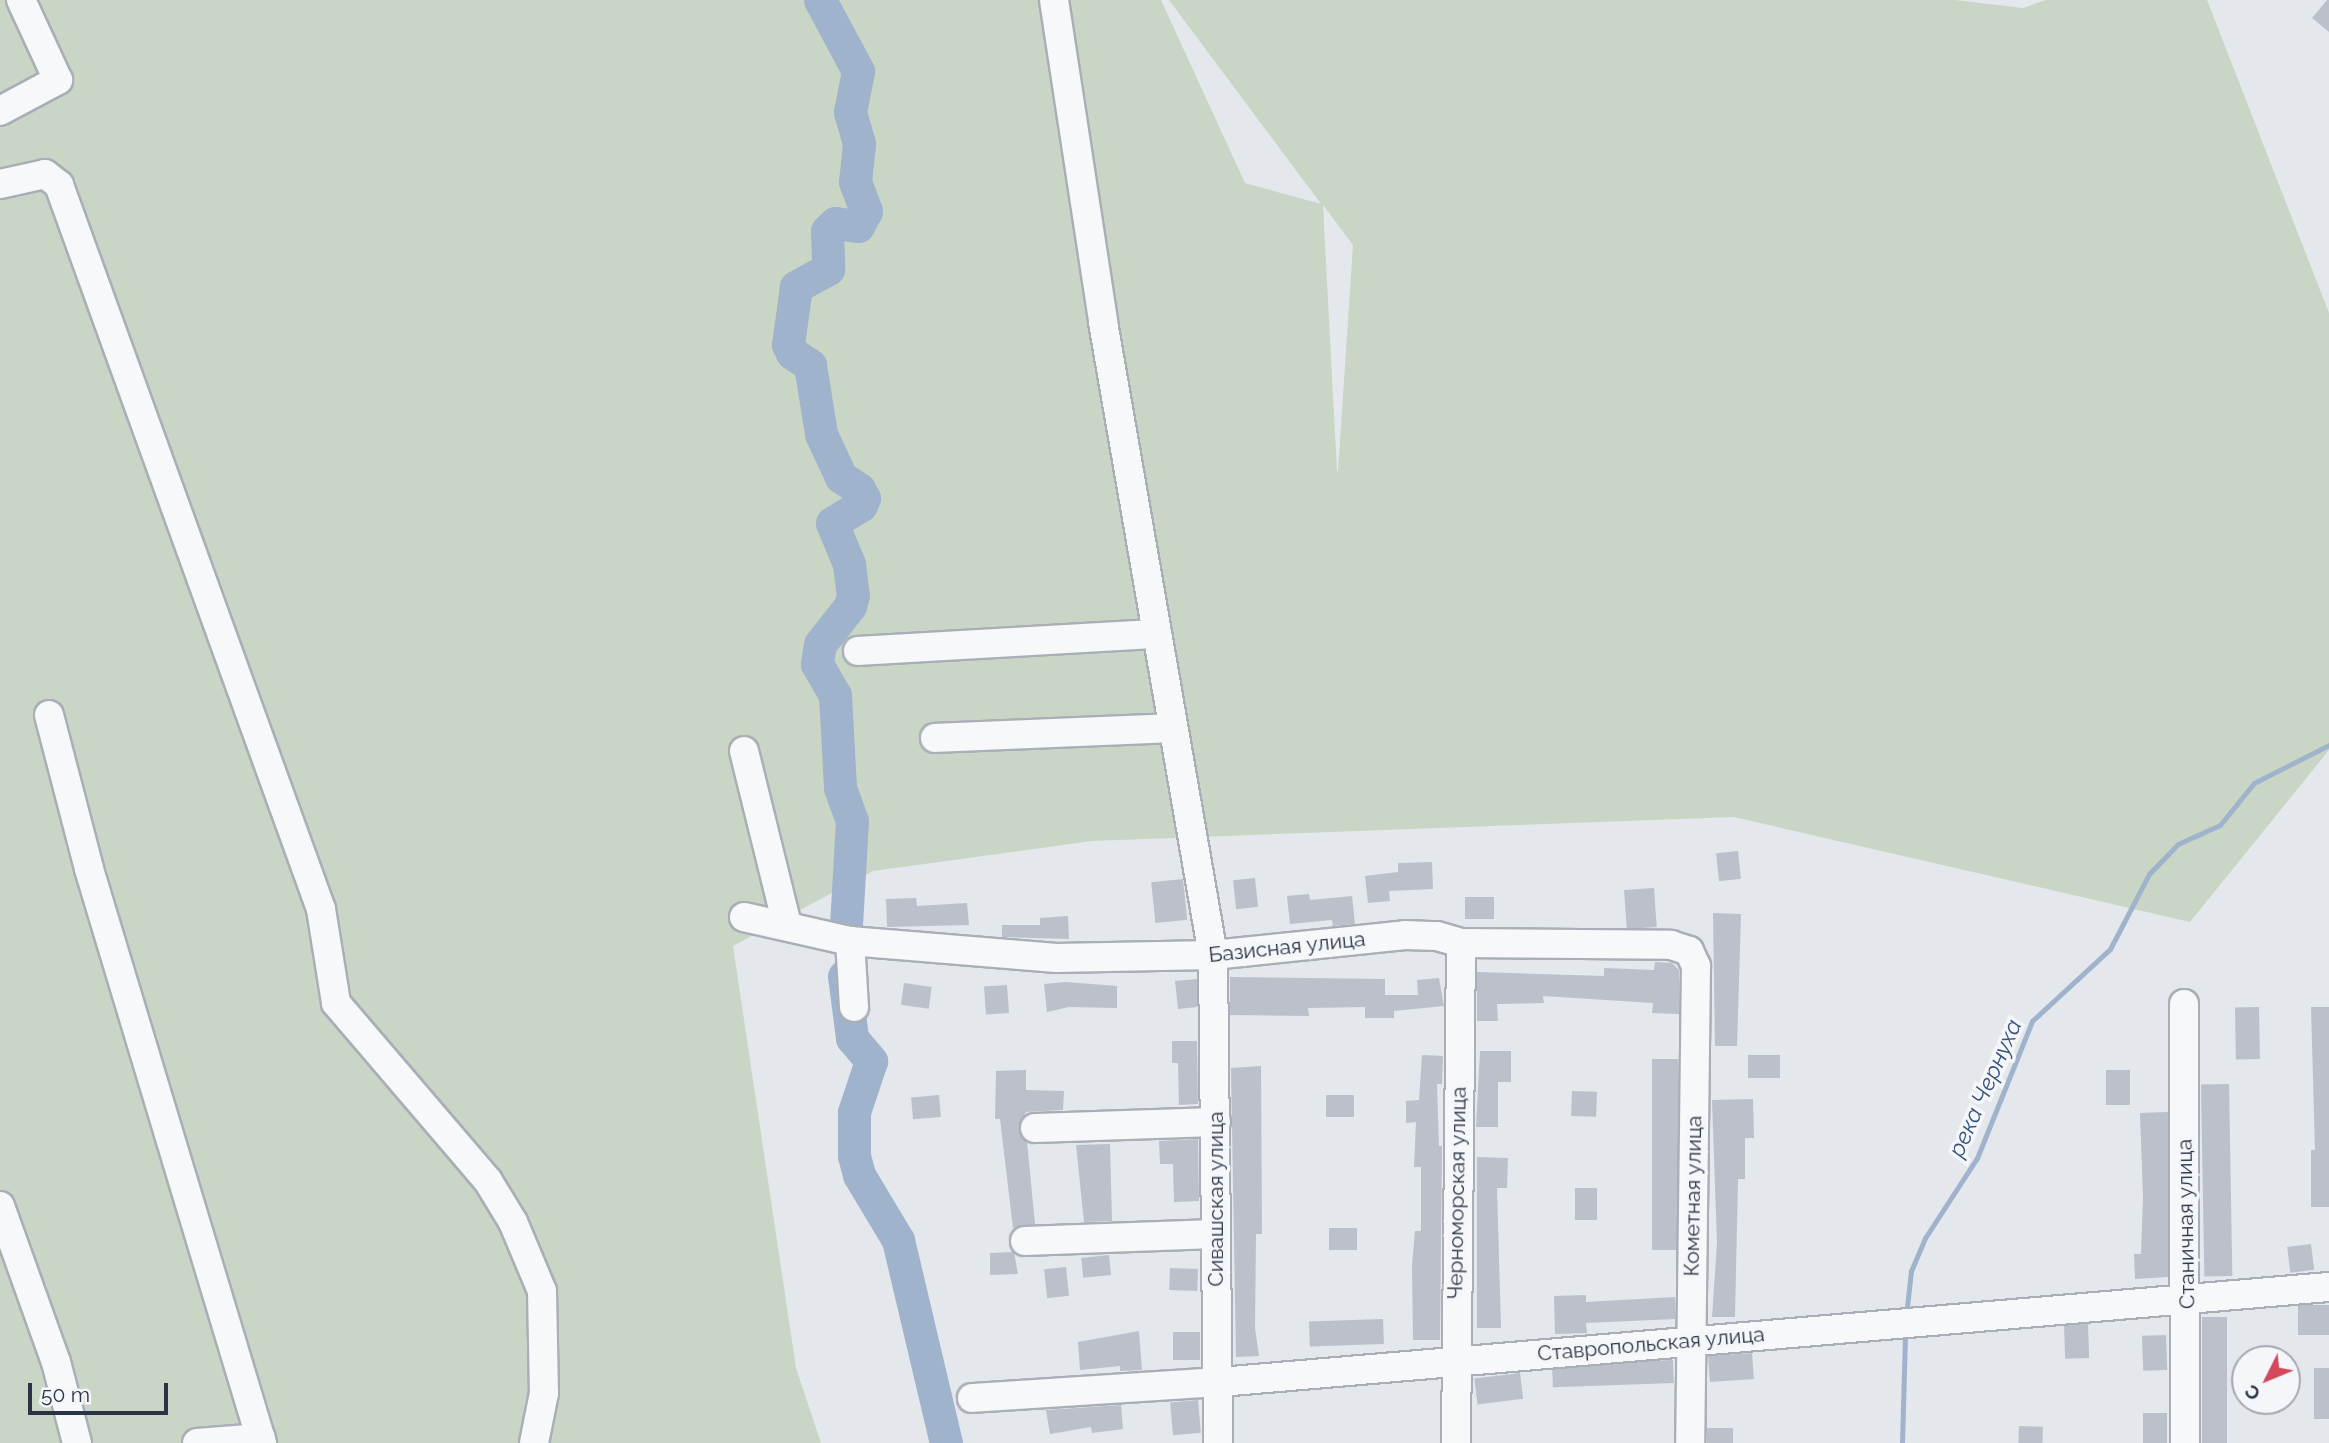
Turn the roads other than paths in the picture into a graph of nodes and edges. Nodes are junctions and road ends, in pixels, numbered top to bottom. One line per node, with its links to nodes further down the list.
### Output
1 (21, 0): 3 (street)
2 (1054, 0): 5 (street, Сивашская улица)
3 (0, 111)
4 (0, 184): 33 (street)
5 (1157, 634): 6 (street); 8 (street, Сивашская улица)
6 (858, 651)
7 (49, 715): 30 (street)
8 (1173, 729): 9 (street); 16 (street, Сивашская улица)
9 (935, 738)
10 (744, 751): 12 (street)
11 (744, 917): 12 (street, Базисная улица)
12 (787, 925): 13 (street, Базисная улица)
13 (850, 941): 16 (street, Базисная улица); 18 (street)
14 (1461, 943): 15 (street, Базисная улица); 16 (street, Базисная улица); 27 (street, Черноморская улица)
15 (1689, 951): 26 (street, Кометная улица)
16 (1213, 955): 19 (street, Сивашская улица)
17 (2183, 1004): 25 (street, Станичная улица)
18 (854, 1007)
19 (1216, 1122): 20 (street); 22 (street, Сивашская улица)
20 (1035, 1128)
21 (0, 1206): 31 (street)
22 (1214, 1234): 23 (street); 28 (street, Сивашская улица)
23 (1025, 1241)
24 (2329, 1287): 25 (street, Ставропольская улица)
25 (2188, 1299): 26 (street, Ставропольская улица); 37 (street, Станичная улица)
26 (1692, 1339): 27 (street, Ставропольская улица); 36 (street, Кометная улица)
27 (1455, 1362): 28 (street, Ставропольская улица); 35 (street, Черноморская улица)
28 (1220, 1382): 29 (street, Ставропольская улица); 34 (street, Сивашская улица)
29 (972, 1398)
30 (262, 1440): 32 (street)
31 (77, 1443)
32 (197, 1443)
33 (534, 1443)
34 (1218, 1443)
35 (1455, 1443)
36 (1690, 1443)
37 (2185, 1443)

